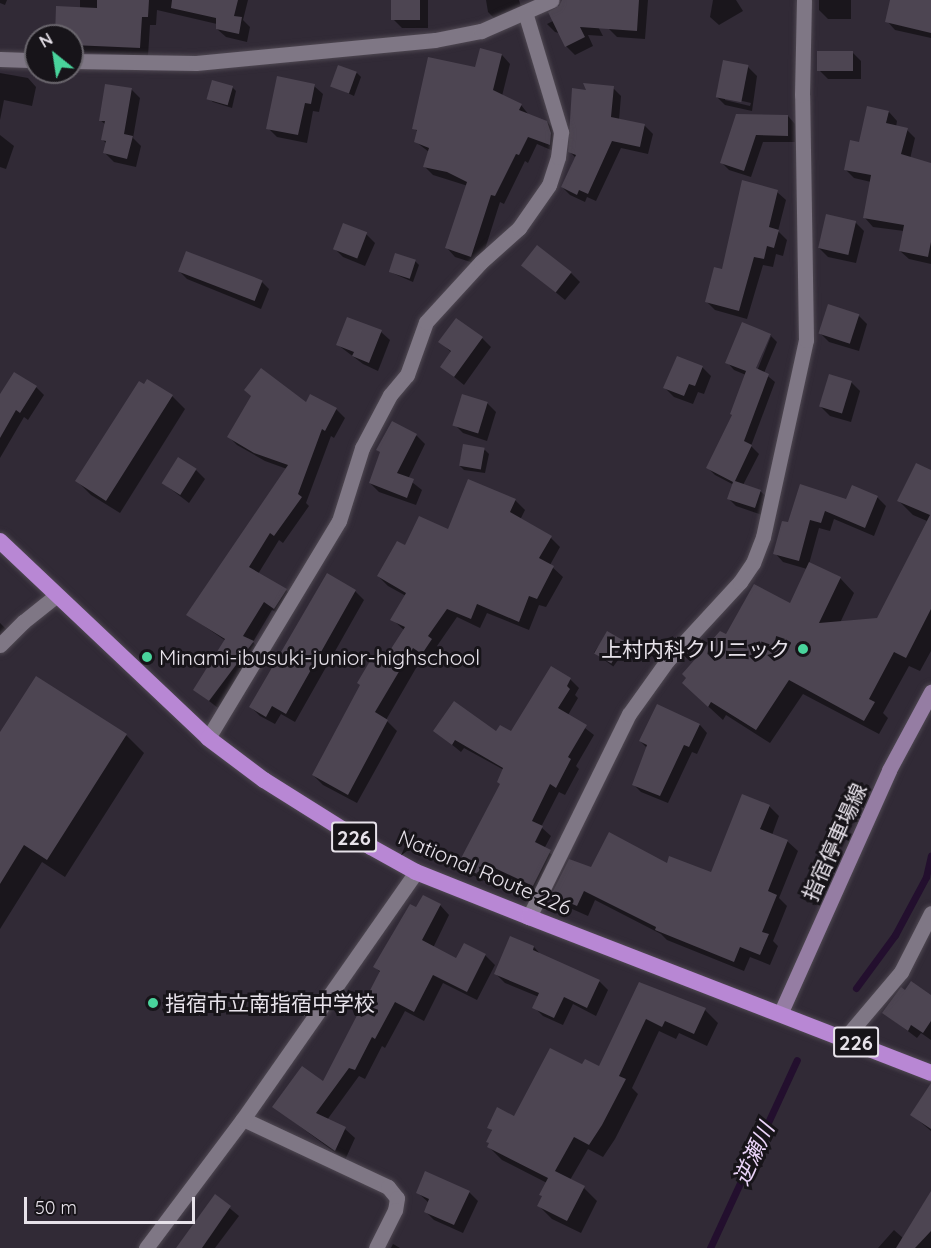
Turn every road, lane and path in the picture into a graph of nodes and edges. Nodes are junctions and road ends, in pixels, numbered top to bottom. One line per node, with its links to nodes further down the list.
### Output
1 (552, 0): 3 (street)
2 (804, 0): 14 (street)
3 (525, 12): 6 (street); 11 (street)
4 (0, 59): 5 (street)
5 (24, 60)
6 (84, 61)
7 (0, 541): 8 (highway, National Route 226 / 226)
8 (57, 595): 9 (street); 11 (highway, National Route 226 / 226)
9 (0, 645)
10 (931, 692): 15 (main road, 指宿停車場線)
11 (208, 738): 12 (highway, National Route 226 / 226)
12 (416, 872): 14 (highway, National Route 226 / 226); 18 (street)
13 (931, 913): 16 (street)
14 (530, 917): 15 (highway, National Route 226 / 226)
15 (781, 1012): 16 (highway, National Route 226 / 226)
16 (845, 1038): 17 (highway, National Route 226 / 226)
17 (931, 1073)
18 (243, 1119): 19 (street); 20 (street)
19 (146, 1248)
20 (376, 1248)

